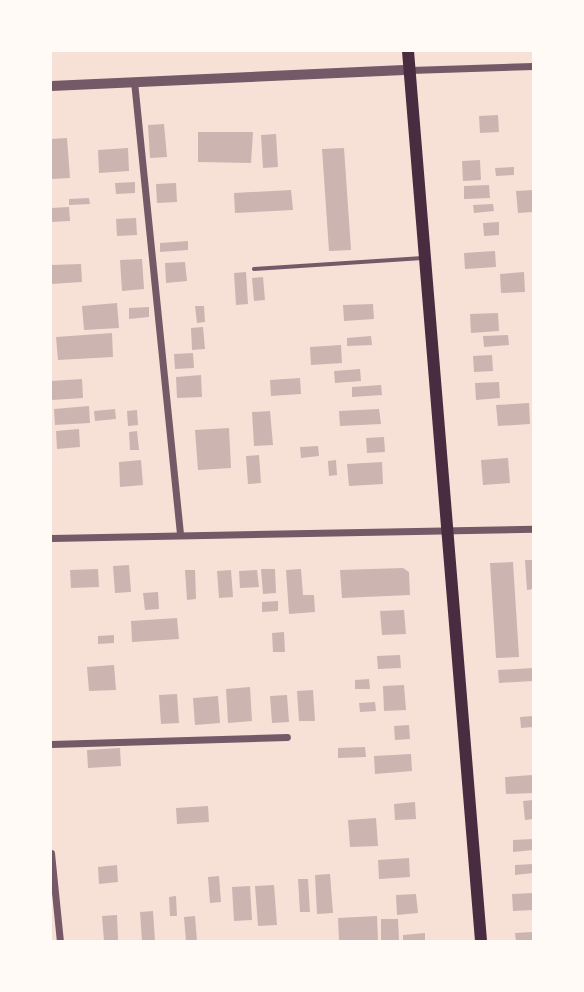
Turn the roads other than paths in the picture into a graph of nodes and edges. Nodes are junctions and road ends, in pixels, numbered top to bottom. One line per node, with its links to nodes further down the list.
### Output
1 (408, 51): 3 (main road)
2 (533, 66): 3 (street)
3 (410, 70): 4 (street); 6 (main road)
4 (134, 81): 5 (street); 10 (street)
5 (51, 86)
6 (425, 257): 7 (lane); 9 (main road)
7 (254, 269)
8 (533, 529): 9 (street)
9 (447, 531): 10 (street); 16 (main road)
10 (180, 533): 11 (street)
11 (51, 538)
12 (287, 737): 13 (street)
13 (51, 744)
14 (51, 853): 15 (street)
15 (60, 941)
16 (481, 941)

